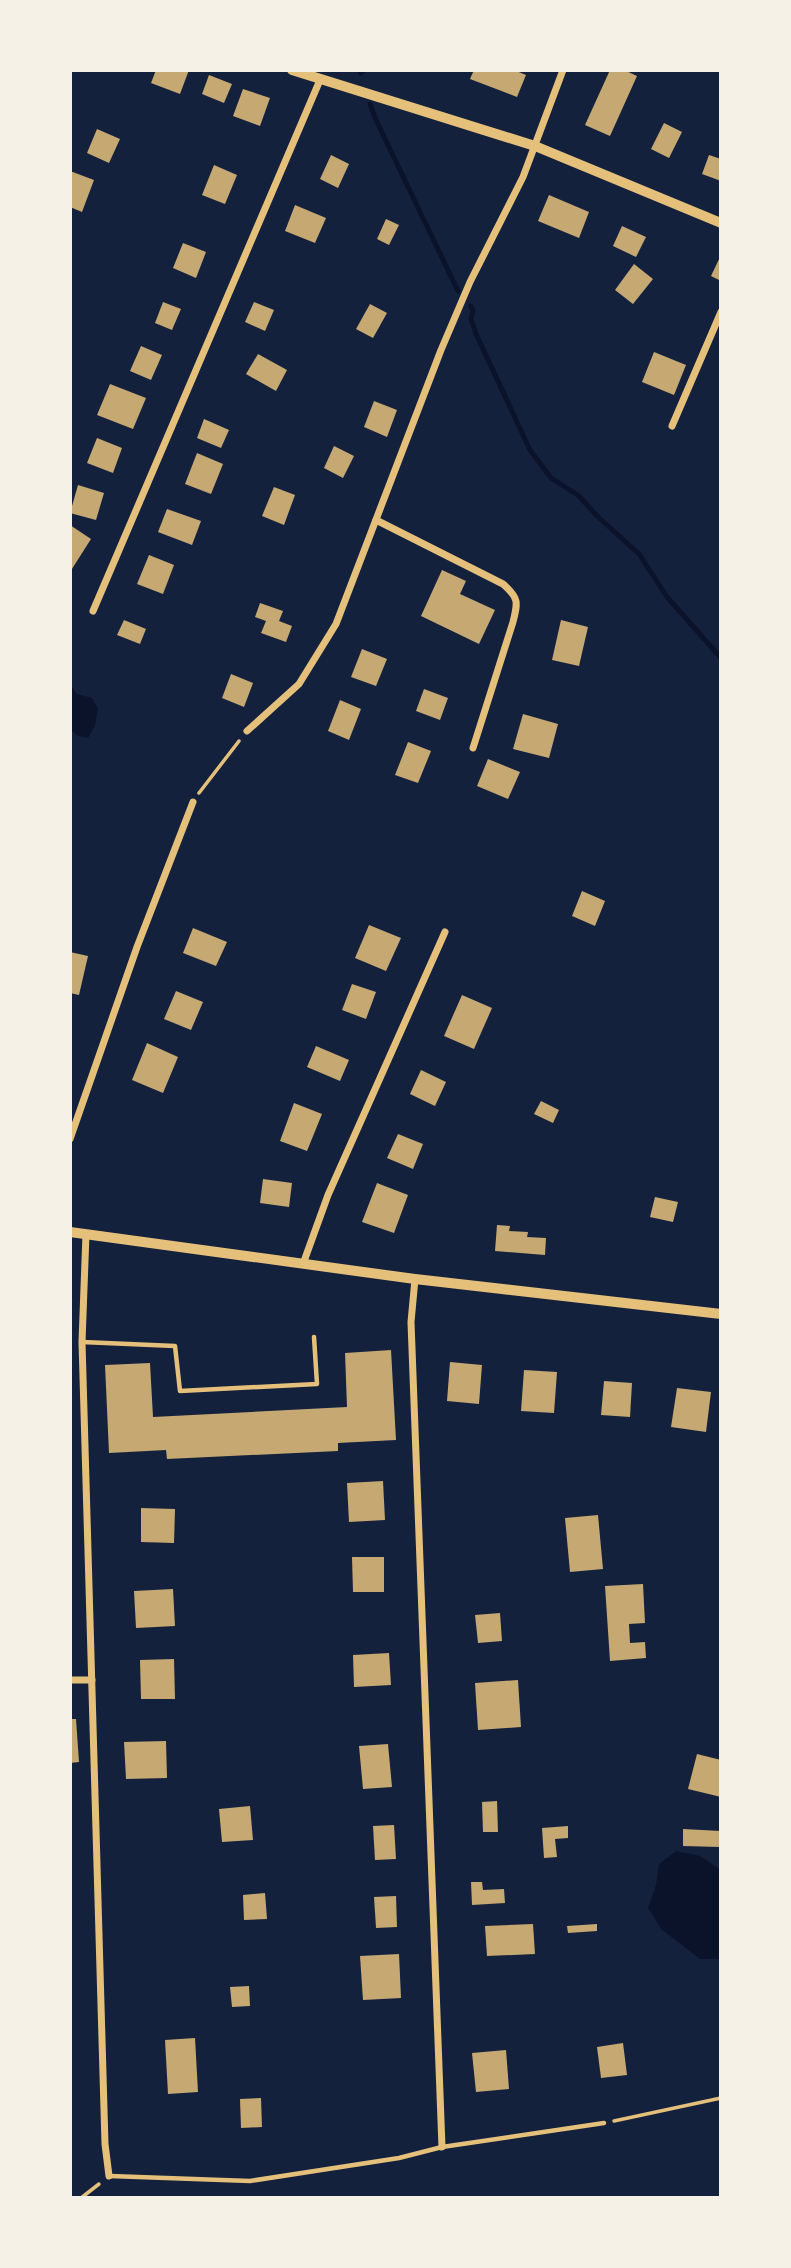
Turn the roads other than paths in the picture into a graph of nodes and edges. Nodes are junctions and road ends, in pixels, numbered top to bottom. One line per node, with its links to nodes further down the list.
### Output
1 (292, 70): 3 (street)
2 (564, 70): 4 (street)
3 (320, 80): 4 (street); 9 (street)
4 (535, 146): 5 (street); 8 (street)
5 (721, 223)
6 (721, 312): 7 (street)
7 (671, 426)
8 (376, 520): 10 (street); 11 (street)
9 (93, 611)
10 (247, 731)
11 (473, 748)
12 (192, 802): 14 (street)
13 (445, 932): 17 (street)
14 (70, 1139)
15 (70, 1232): 16 (street)
16 (86, 1234): 17 (street); 21 (street)
17 (303, 1264): 18 (street)
18 (415, 1279): 19 (street); 25 (street)
19 (721, 1314)
20 (314, 1337): 21 (lane)
21 (82, 1342): 23 (street)
22 (70, 1679): 23 (street)
23 (92, 1680): 26 (street)
24 (604, 2123): 25 (lane)
25 (442, 2147): 26 (lane)
26 (109, 2176)

